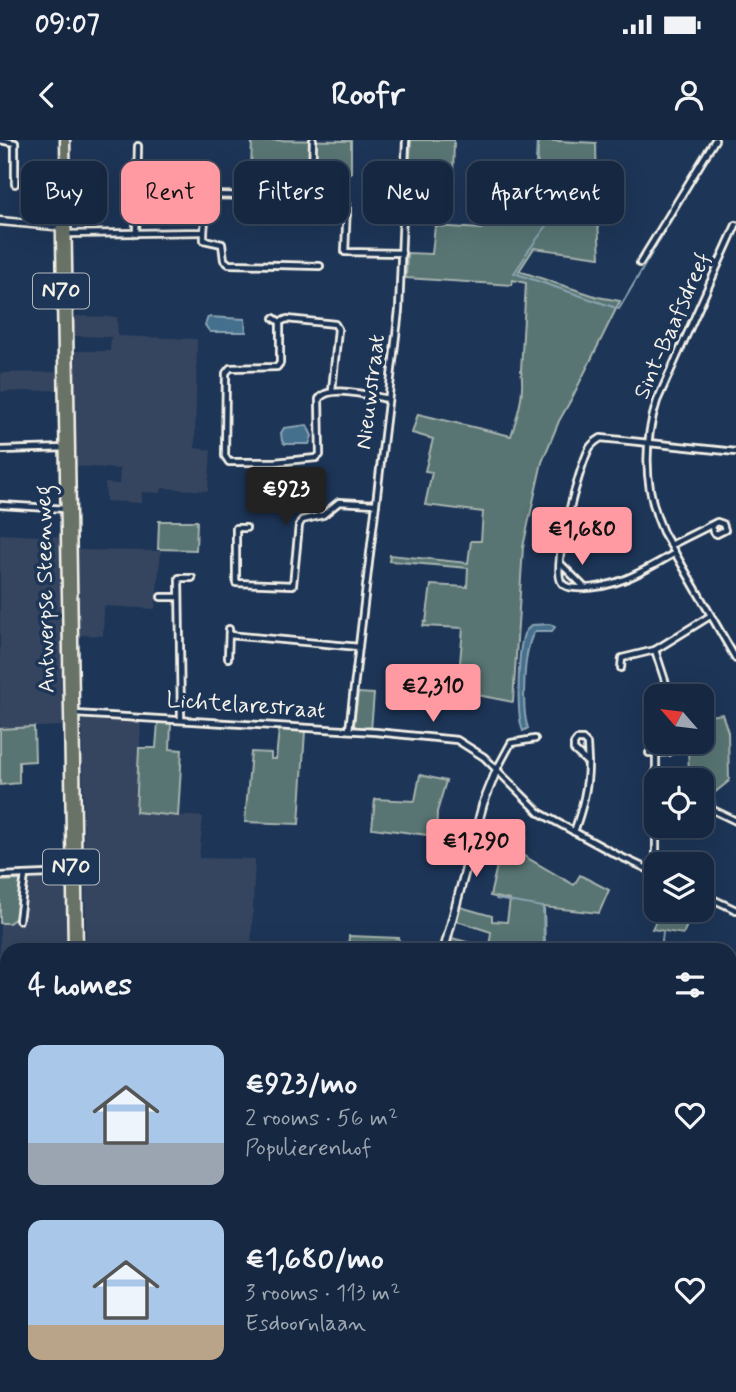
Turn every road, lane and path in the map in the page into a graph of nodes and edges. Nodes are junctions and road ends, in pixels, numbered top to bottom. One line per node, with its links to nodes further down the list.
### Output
1 (62, 140): 13 (main road, N70)
2 (313, 140): 7 (street)
3 (406, 140): 16 (street, Nieuwstraat)
4 (715, 140): 17 (street)
5 (0, 141): 8 (street)
6 (138, 146): 15 (street)
7 (312, 161)
8 (15, 184)
9 (234, 196): 14 (street)
10 (0, 221): 13 (street)
11 (346, 224): 16 (street)
12 (736, 225): 23 (street, Sint-Baafsdreef)
13 (64, 231): 15 (street); 24 (main road, Antwerpse Steenweg / N70)
14 (204, 232): 15 (street); 18 (street)
15 (136, 234)
16 (402, 253): 22 (street, Nieuwstraat)
17 (640, 263)
18 (320, 266)
19 (274, 318): 20 (street)
20 (280, 323): 21 (street); 21 (street)
21 (332, 391): 22 (street)
22 (388, 399): 27 (street, Nieuwstraat)
23 (648, 443): 26 (street); 32 (street, Sint-Baafsdreef); 34 (street)
24 (66, 448): 25 (street); 29 (main road, Antwerpse Steenweg / N70)
25 (0, 450)
26 (736, 452)
27 (376, 504): 31 (street); 40 (street, Nieuwstraat)
28 (0, 505): 29 (street)
29 (68, 509): 46 (main road, Antwerpse Steenweg / N70)
30 (712, 526): 32 (street)
31 (246, 528)
32 (671, 545): 33 (street, Sint-Baafsdreef)
33 (675, 553): 36 (street); 39 (street, Sint-Baafsdreef)
34 (560, 563): 36 (street); 36 (street)
35 (192, 578): 38 (street)
36 (586, 589)
37 (161, 597): 38 (street)
38 (178, 597): 47 (street)
39 (710, 616): 41 (street); 43 (street, Sint-Baafsdreef)
40 (359, 647): 42 (street); 48 (street, Nieuwstraat)
41 (655, 650): 44 (street); 45 (street)
42 (228, 658)
43 (736, 659)
44 (621, 668)
45 (665, 684)
46 (70, 714): 47 (street, Lichtelarestraat); 58 (main road, Antwerpse Steenweg / N70)
47 (181, 719): 48 (street, Lichtelarestraat)
48 (349, 730): 52 (street, Lichtelarestraat)
49 (535, 739): 52 (street)
50 (656, 754): 56 (street)
51 (588, 763): 51 (street); 55 (street)
52 (497, 769): 55 (street, Lichtelarestraat); 66 (street)
53 (714, 810): 54 (street)
54 (736, 821)
55 (574, 832): 57 (street, Lichtelarestraat)
56 (656, 852)
57 (644, 867)
58 (74, 873): 59 (street); 64 (main road, Antwerpse Steenweg / N70); 65 (main road, Antwerpse Steenweg / N70)
59 (25, 875): 60 (street); 63 (street)
60 (0, 876)
61 (714, 900): 62 (street)
62 (736, 910)
63 (19, 920)
64 (73, 943)
65 (78, 943)
66 (446, 943)

